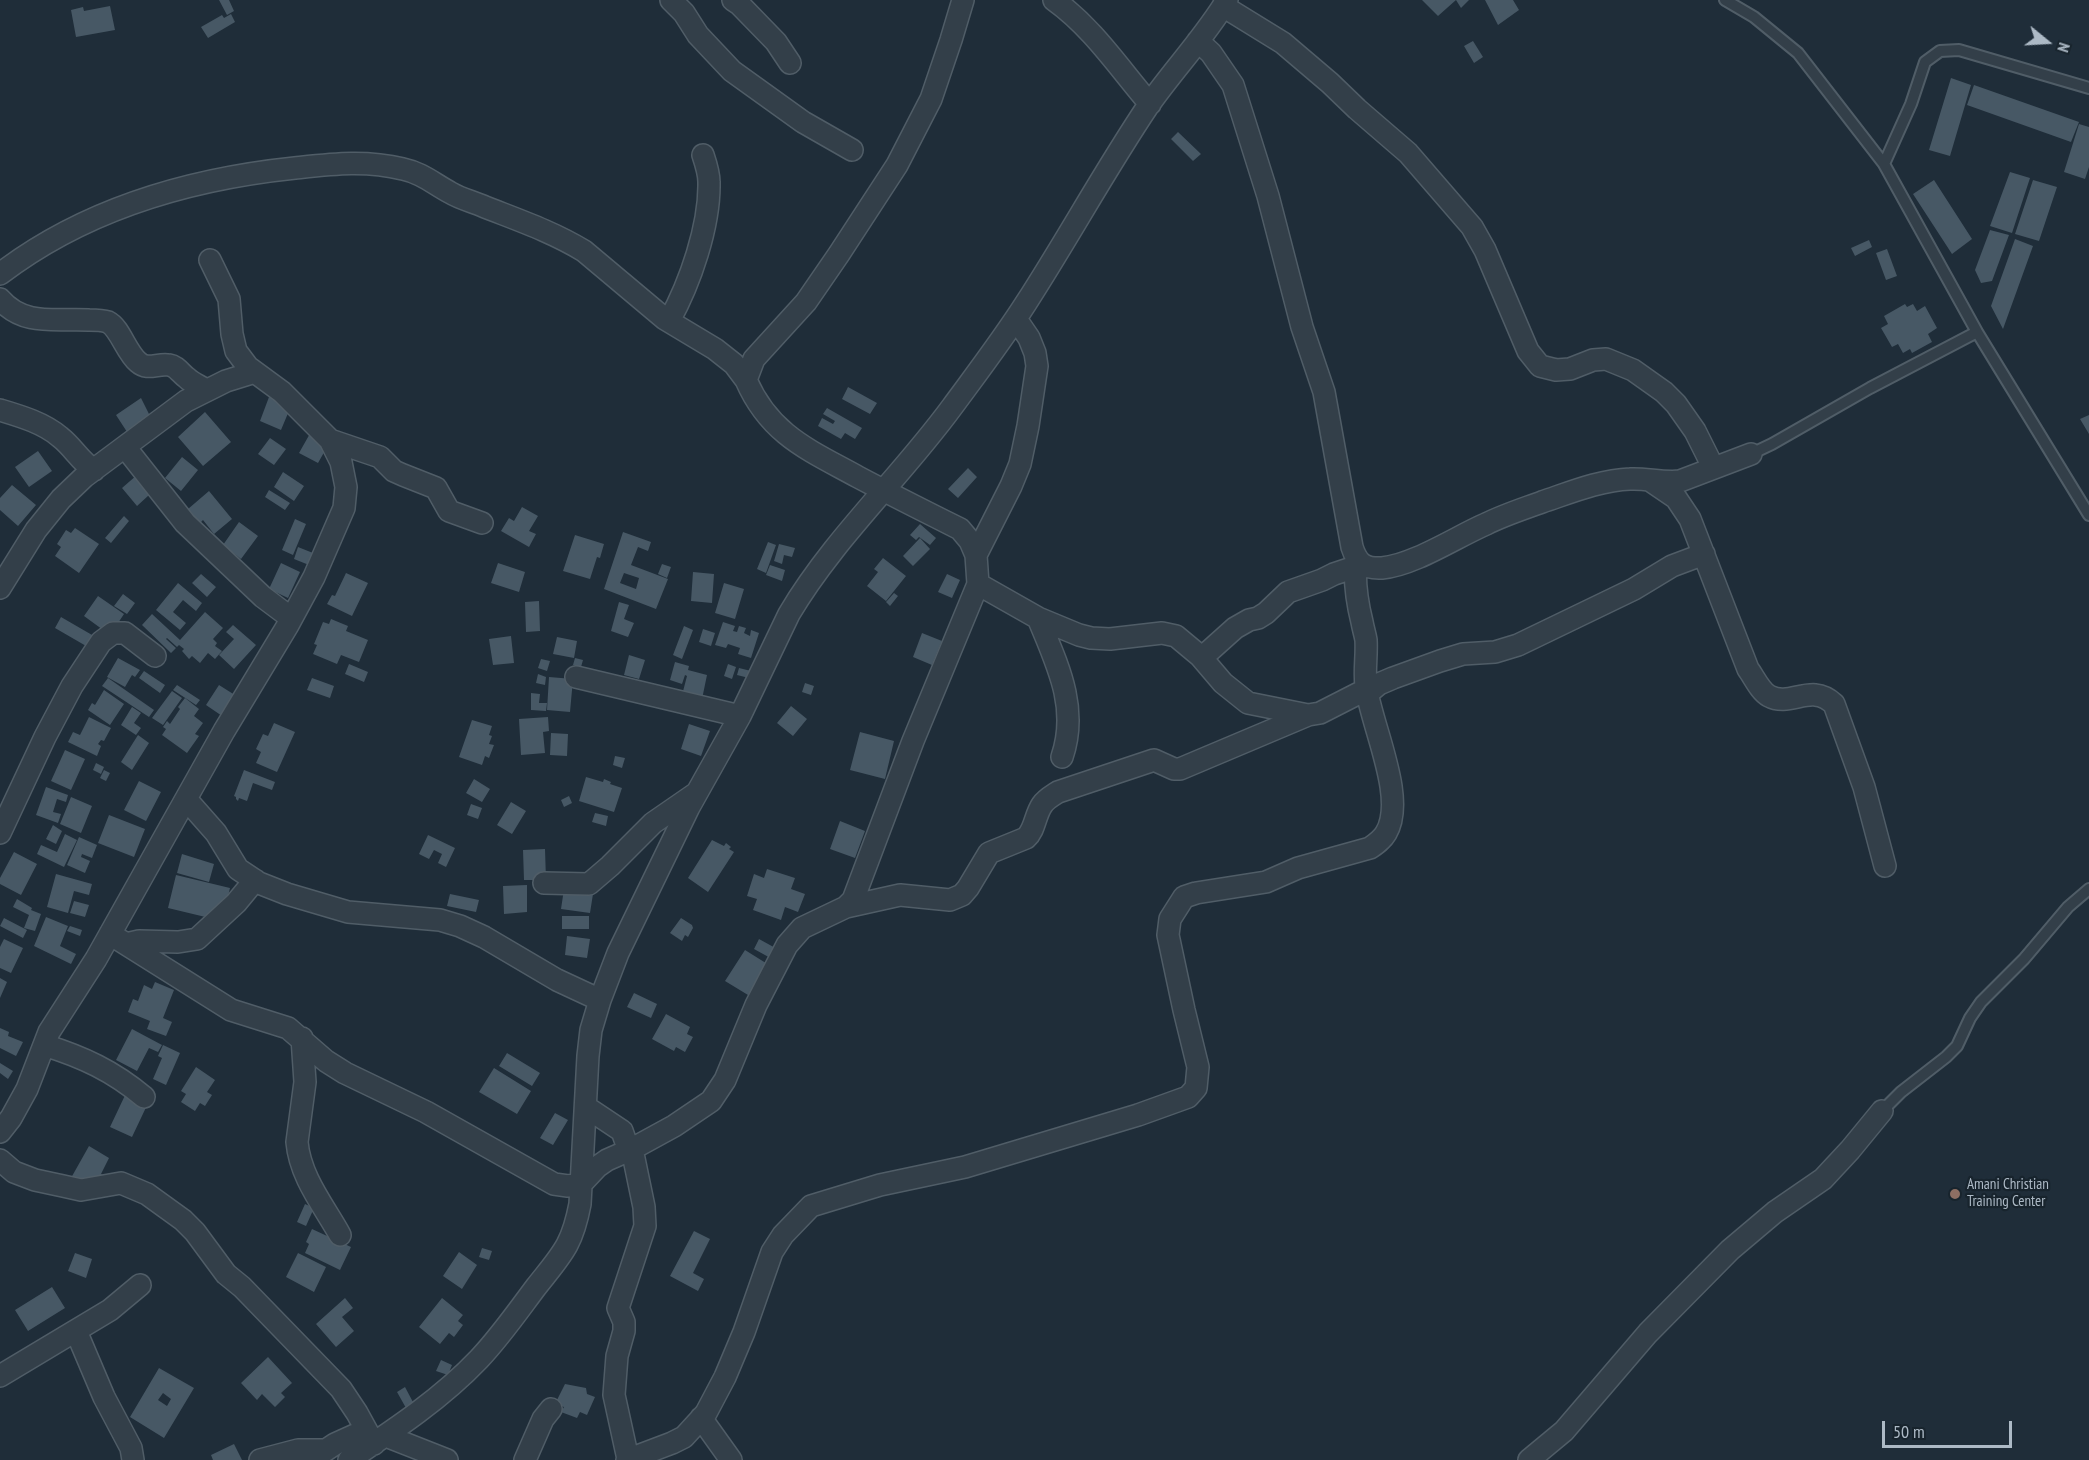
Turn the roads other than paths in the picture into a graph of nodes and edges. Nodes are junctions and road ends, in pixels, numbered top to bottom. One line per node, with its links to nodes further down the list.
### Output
1 (671, 0): 11 (street)
2 (733, 0): 8 (street)
3 (963, 0): 21 (street)
4 (1054, 0): 10 (street)
5 (1725, 0): 13 (lane)
6 (1225, 3): 7 (street); 27 (street)
7 (1198, 41): 10 (street); 35 (street)
8 (790, 63)
9 (2089, 87): 13 (lane)
10 (1150, 104): 17 (street)
11 (852, 150)
12 (703, 155): 18 (street)
13 (1884, 164): 19 (lane)
14 (210, 260): 20 (street)
15 (0, 274): 18 (street)
16 (0, 299): 22 (street)
17 (1016, 319): 30 (street); 34 (street)
18 (669, 321): 21 (street)
19 (1977, 332): 26 (lane); 31 (lane)
20 (255, 372): 22 (street); 24 (street)
21 (746, 380): 30 (street)
22 (206, 390): 25 (street)
23 (0, 410): 28 (street)
24 (330, 440): 32 (street); 38 (street)
25 (125, 447): 28 (street); 38 (street)
26 (1751, 454): 27 (street)
27 (1713, 467): 29 (street)
28 (94, 470): 37 (street)
29 (1650, 480): 33 (street); 35 (street)
30 (883, 490): 34 (street); 45 (street)
31 (2089, 514)
32 (482, 524)
33 (1704, 554): 43 (street); 50 (street)
34 (976, 555): 36 (street)
35 (1356, 563): 41 (street); 43 (street)
36 (978, 584): 39 (street); 54 (street)
37 (0, 588)
38 (291, 618): 48 (street)
39 (1038, 618): 41 (street); 46 (street)
40 (155, 656): 49 (street)
41 (1200, 656): 44 (street)
42 (576, 677): 45 (street)
43 (1367, 692): 44 (street); 71 (street)
44 (1308, 715): 54 (street)
45 (740, 716): 47 (street)
46 (1062, 757)
47 (698, 792): 52 (street); 56 (street)
48 (186, 799): 51 (street); 55 (street)
49 (0, 833)
50 (1884, 866)
51 (255, 880): 55 (street); 56 (street)
52 (544, 883)
53 (2089, 889): 61 (lane)
54 (846, 906): 63 (street)
55 (118, 939): 57 (street); 58 (street)
56 (600, 1000): 60 (street)
57 (302, 1038): 65 (street); 66 (street)
58 (44, 1045): 59 (street); 62 (street)
59 (144, 1097)
60 (586, 1107): 63 (street); 65 (street)
61 (1882, 1111): 81 (street)
62 (0, 1132)
63 (630, 1150): 65 (street); 79 (street)
64 (0, 1160): 72 (street)
65 (581, 1184): 72 (street)
66 (340, 1235)
67 (140, 1285): 68 (street)
68 (76, 1330): 69 (street); 74 (street)
69 (0, 1376)
70 (550, 1409): 78 (street)
71 (701, 1418): 79 (street); 80 (street)
72 (375, 1436): 73 (street); 76 (street); 77 (street)
73 (318, 1455): 75 (street)
74 (133, 1460)
75 (260, 1460)
76 (349, 1460)
77 (447, 1460)
78 (525, 1460)
79 (628, 1460)
80 (731, 1460)
81 (1529, 1460)

